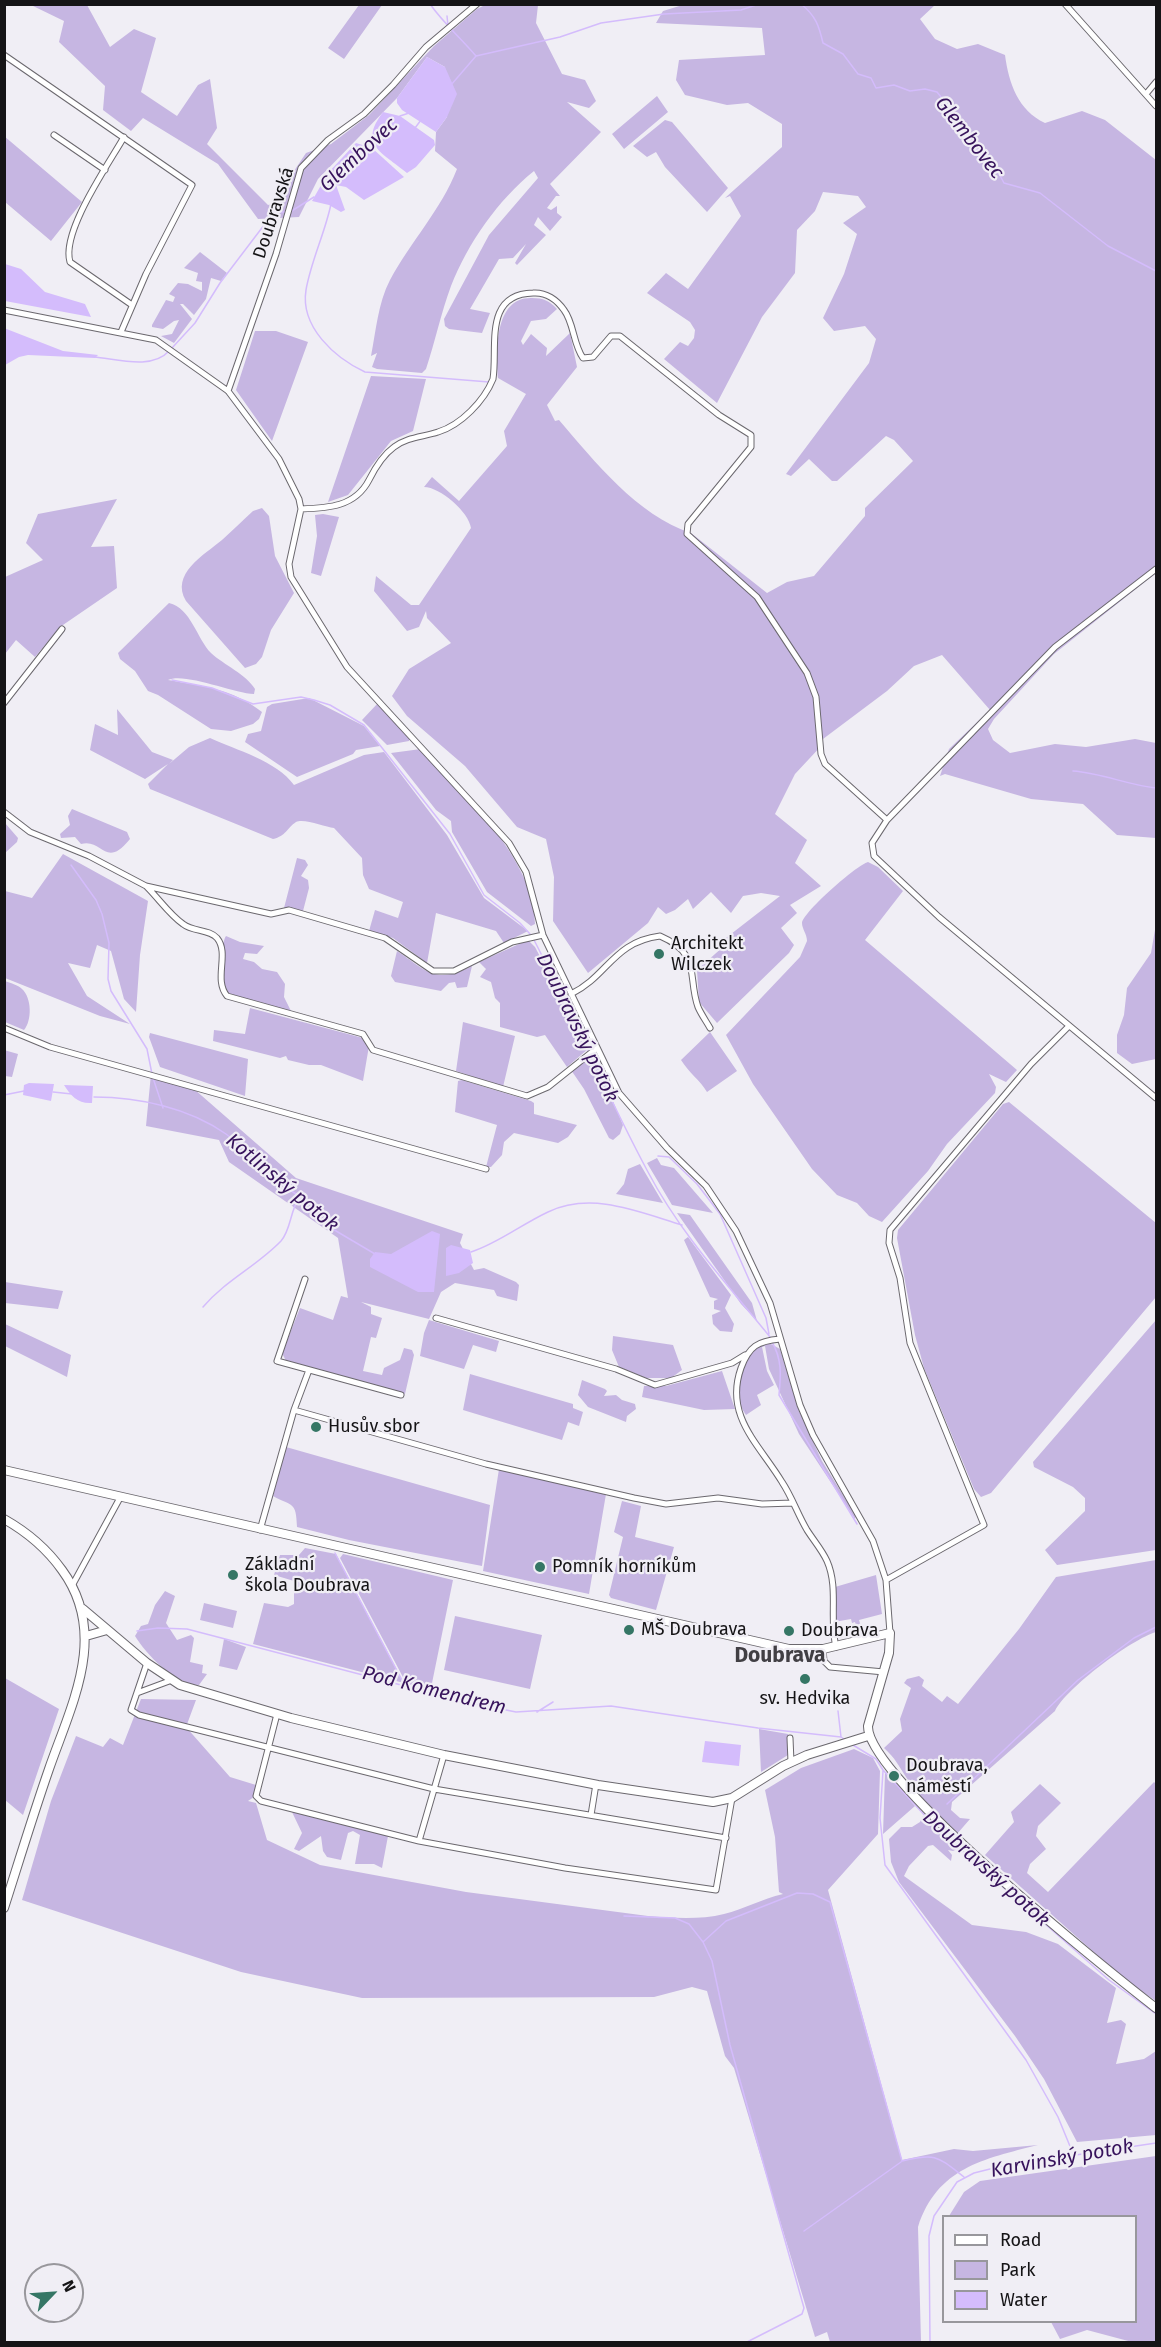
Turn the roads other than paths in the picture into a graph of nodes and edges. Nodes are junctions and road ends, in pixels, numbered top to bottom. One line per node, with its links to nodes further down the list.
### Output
1 (477, 4): 13 (street, Doubravská)
2 (1065, 4): 5 (street)
3 (4, 55): 8 (street)
4 (1156, 82): 5 (street)
5 (1146, 94): 6 (street)
6 (1156, 106)
7 (54, 135): 9 (street)
8 (124, 137): 9 (street); 10 (street)
9 (105, 170): 10 (street)
10 (132, 305): 12 (street)
11 (4, 310): 12 (street)
12 (121, 332): 13 (street)
13 (228, 391): 14 (street)
14 (300, 509): 19 (street); 21 (street)
15 (1156, 569): 19 (street)
16 (62, 629): 17 (street)
17 (4, 703)
18 (4, 812): 20 (street)
19 (887, 820): 23 (street)
20 (146, 886): 21 (street); 26 (street)
21 (543, 935): 22 (street)
22 (571, 994): 25 (street); 26 (street)
23 (1069, 1026): 27 (street); 41 (street)
24 (4, 1028): 28 (street)
25 (710, 1028)
26 (597, 1048): 31 (street)
27 (1156, 1098)
28 (486, 1169)
29 (305, 1279): 33 (street)
30 (436, 1318): 32 (street)
31 (780, 1339): 32 (street); 41 (street)
32 (746, 1355): 38 (street)
33 (309, 1370): 34 (street); 35 (street)
34 (401, 1395)
35 (294, 1410): 38 (street); 40 (street)
36 (4, 1470): 37 (street)
37 (121, 1496): 40 (street); 42 (street)
38 (793, 1503): 47 (street)
39 (4, 1520): 42 (street)
40 (260, 1530): 48 (street)
41 (886, 1580): 45 (street)
42 (73, 1584): 43 (street)
43 (83, 1609): 44 (street); 46 (street)
44 (108, 1630): 46 (street); 49 (street)
45 (890, 1633): 47 (street); 50 (street)
46 (86, 1636): 65 (street)
47 (836, 1647): 48 (street)
48 (823, 1649): 50 (street)
49 (147, 1662): 51 (street); 52 (street)
50 (884, 1672): 54 (street)
51 (172, 1680): 52 (street); 53 (street)
52 (137, 1693): 56 (street)
53 (277, 1713): 56 (street); 57 (street)
54 (868, 1736): 58 (street); 66 (street)
55 (790, 1738): 58 (street)
56 (268, 1747): 60 (street); 64 (street)
57 (444, 1755): 59 (street); 60 (street)
58 (792, 1762): 61 (street)
59 (596, 1784): 61 (street); 62 (street)
60 (434, 1790): 62 (street); 64 (street)
61 (732, 1798): 63 (street)
62 (591, 1815): 63 (street)
63 (726, 1838): 64 (street)
64 (419, 1841)
65 (4, 1908)
66 (1156, 2008)

